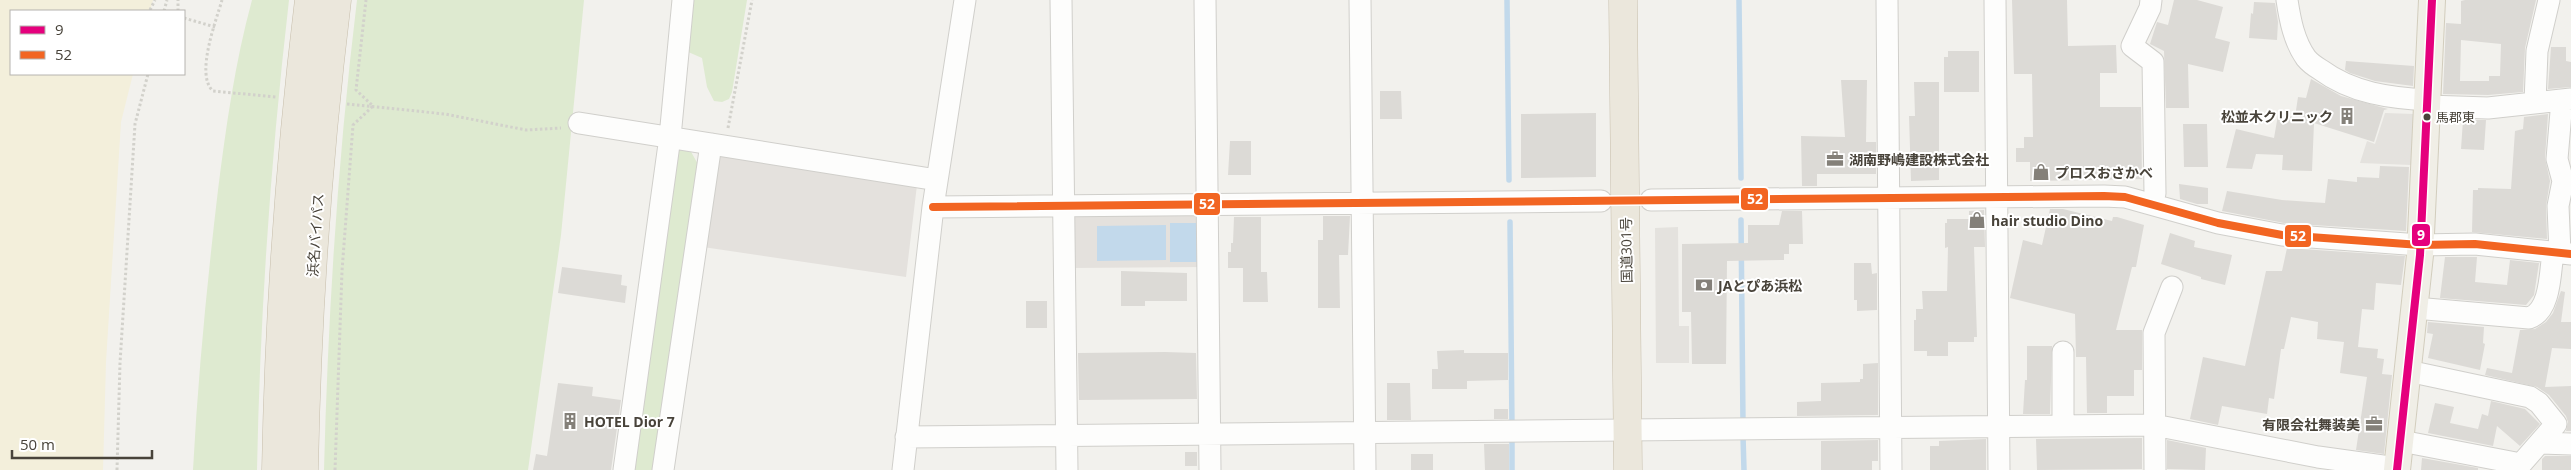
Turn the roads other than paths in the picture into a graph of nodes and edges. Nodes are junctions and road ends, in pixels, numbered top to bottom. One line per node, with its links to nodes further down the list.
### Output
1 (309, 0): 54 (highway, 浜名バイパス)
2 (337, 0): 55 (highway, 浜名バイパス)
3 (683, 0): 19 (street)
4 (965, 0): 21 (street)
5 (1061, 0): 32 (street)
6 (1205, 0): 31 (street)
7 (1360, 0): 29 (street)
8 (1623, 0): 26 (highway, 国道301号)
9 (1887, 0): 23 (street)
10 (1995, 0): 22 (street)
11 (2150, 0): 30 (street)
12 (2287, 0): 16 (street)
13 (2432, 0): 16 (main road)
14 (2549, 0): 17 (street)
15 (2566, 100): 17 (street); 35 (street)
16 (2427, 103): 17 (street); 34 (main road)
17 (2535, 103)
18 (579, 123): 19 (street)
19 (670, 137): 20 (street); 56 (street)
20 (718, 145): 21 (street); 57 (street)
21 (937, 180): 33 (street)
22 (1997, 197): 23 (street); 30 (street); 42 (street)
23 (1889, 198): 24 (street); 43 (street)
24 (1779, 199): 26 (street); 27 (street)
25 (1601, 200): 28 (street)
26 (1625, 200): 28 (street); 44 (highway, 国道301号)
27 (1651, 200)
28 (1468, 202): 29 (street)
29 (1362, 203): 31 (street); 45 (street)
30 (2153, 203): 34 (street)
31 (1207, 204): 32 (street); 46 (street)
32 (1064, 206): 33 (street); 47 (street)
33 (933, 207): 48 (street)
34 (2420, 245): 35 (street); 37 (main road)
35 (2561, 253): 37 (street)
36 (2172, 287): 40 (street)
37 (2415, 308): 39 (main road)
38 (2062, 352): 41 (street)
39 (2408, 371): 49 (main road); 50 (street)
40 (2154, 425): 41 (street); 53 (street); 65 (street)
41 (2063, 426): 42 (street)
42 (1999, 427): 43 (street); 64 (street)
43 (1891, 428): 44 (street); 63 (street)
44 (1628, 430): 45 (street); 62 (highway, 国道301号)
45 (1364, 433): 46 (street); 61 (street)
46 (1210, 434): 47 (street); 60 (street)
47 (1067, 435): 48 (street); 59 (street)
48 (906, 437): 58 (street)
49 (2401, 441): 52 (street); 53 (main road)
50 (2541, 443): 51 (street); 52 (street)
51 (2571, 444)
52 (2522, 467)
53 (2397, 469)
54 (276, 470)
55 (304, 470)
56 (624, 470)
57 (663, 470)
58 (904, 470)
59 (1067, 470)
60 (1210, 470)
61 (1365, 470)
62 (1628, 470)
63 (1891, 470)
64 (1999, 470)
65 (2155, 470)

